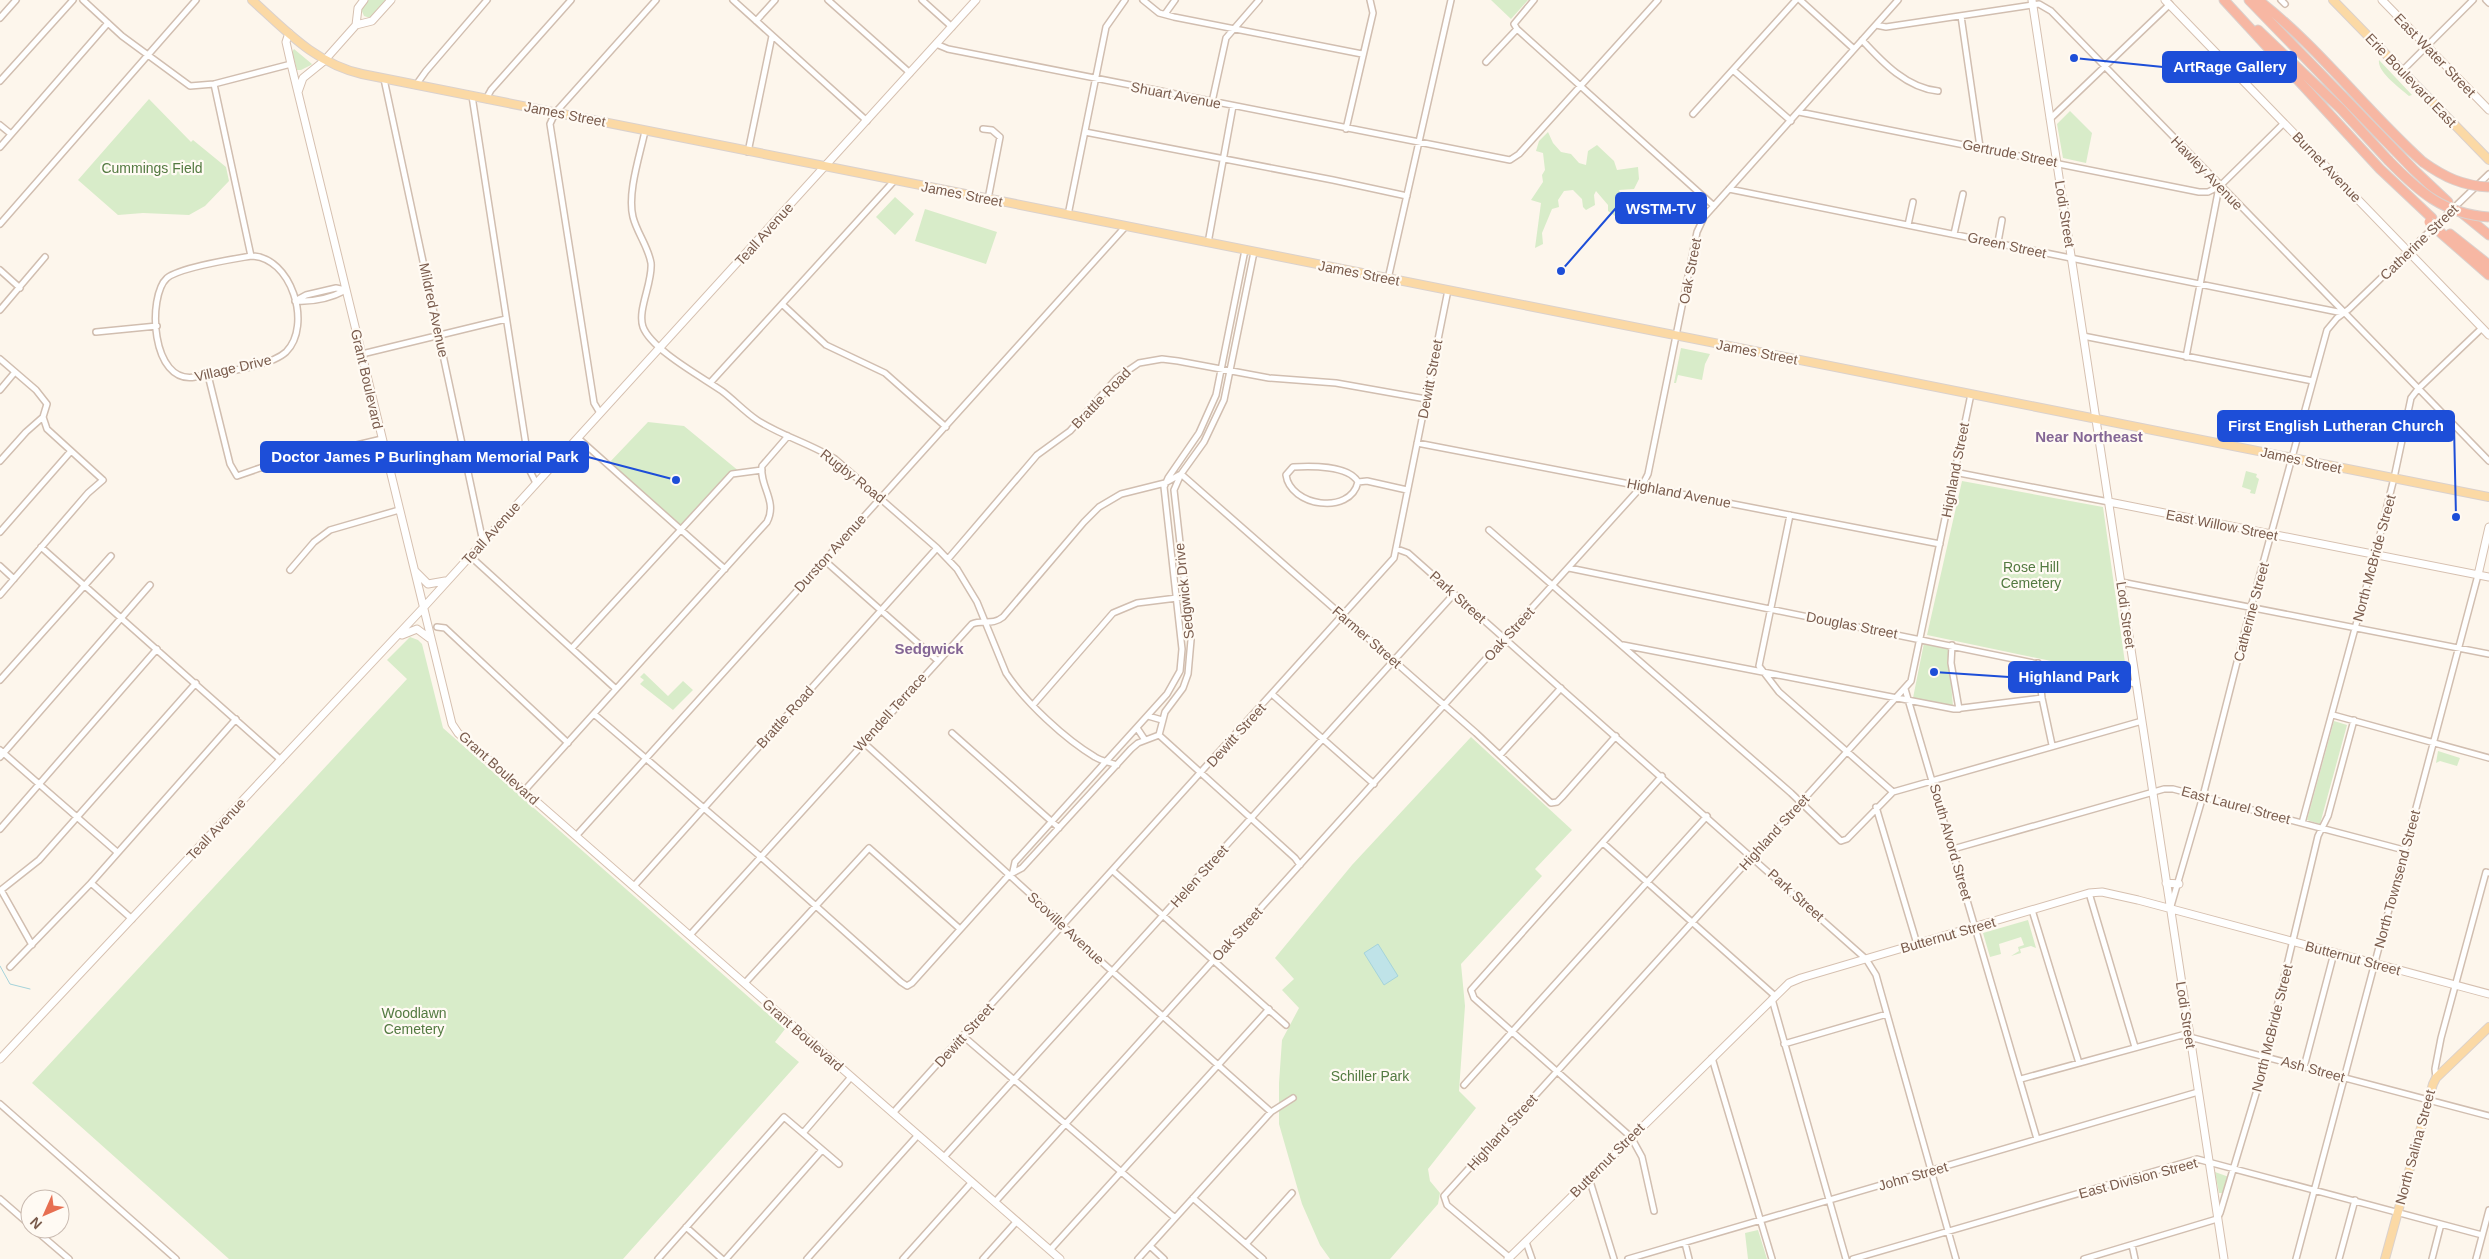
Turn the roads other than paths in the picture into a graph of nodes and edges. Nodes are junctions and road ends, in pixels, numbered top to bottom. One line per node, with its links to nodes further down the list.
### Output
1 (7, 0): 34 (street)
2 (73, 0): 66 (street)
3 (84, 0): 41 (street)
4 (196, 0): 53 (street)
5 (253, 0): 47 (main road, James Street)
6 (364, 0): 42 (street)
7 (391, 0): 42 (street)
8 (487, 0): 68 (street)
9 (571, 0): 73 (street)
10 (656, 0): 78 (street)
11 (732, 0): 40 (street)
12 (775, 0): 40 (street)
13 (828, 0): 63 (street)
14 (922, 0): 44 (street)
15 (976, 0): 44 (street, Teall Avenue)
16 (1124, 0): 65 (street)
17 (1143, 0): 37 (street)
18 (1175, 0): 37 (street)
19 (1259, 0): 46 (street)
20 (1370, 0): 54 (street)
21 (1451, 0): 90 (street)
22 (1534, 0): 45 (street)
23 (1658, 0): 69 (street)
24 (1798, 0): 52 (street); 59 (street)
25 (1898, 0): 43 (street, Oak Street)
26 (2226, 0): 109 (highway, bridge); 114 (highway)
27 (2249, 0): 116 (highway, bridge)
28 (2258, 0): 101 (highway, bridge)
29 (2333, 0): 60 (main road, Erie Boulevard East)
30 (2382, 0): 51 (street, East Water Street)
31 (2473, 0): 51 (street)
32 (2486, 0): 36 (street)
33 (2170, 1): 58 (street); 83 (street, Burnet Avenue)
34 (14, 2): 39 (street)
35 (2032, 3): 38 (street); 58 (street, Hawley Avenue); 80 (street, Lodi Street)
36 (2489, 3)
37 (1165, 14): 46 (street)
38 (1961, 16): 43 (street); 92 (street)
39 (0, 18)
40 (756, 21): 48 (street)
41 (108, 23): 53 (street); 89 (street)
42 (356, 25): 55 (street)
43 (1876, 25): 49 (street, Oak Street)
44 (952, 27): 50 (street, Teall Avenue)
45 (1518, 29): 56 (street); 69 (street)
46 (1233, 30): 54 (street); 74 (street)
47 (289, 33): 55 (main road, James Street); 57 (street, Grant Boulevard)
48 (772, 36): 81 (street); 93 (street)
49 (1862, 40): 52 (street, Oak Street); 70 (street)
50 (936, 44): 63 (street, Teall Avenue); 65 (street, Shuart Avenue)
51 (2426, 46): 60 (street); 76 (street, East Water Street)
52 (1854, 49): 77 (street, Oak Street)
53 (148, 54): 67 (street); 111 (street)
54 (1362, 54): 85 (street)
55 (324, 61): 62 (street); 64 (main road, James Street)
56 (1486, 62)
57 (291, 64): 61 (street, Grant Boulevard); 67 (street)
58 (2105, 66): 80 (street); 100 (street, Hawley Avenue)
59 (1733, 70): 79 (street); 82 (street)
60 (2402, 71): 95 (main road, Erie Boulevard East)
61 (293, 72): 62 (street); 71 (street, Grant Boulevard)
62 (309, 72): 71 (street)
63 (910, 73): 81 (street, Teall Avenue)
64 (384, 79): 68 (main road, James Street); 146 (street, Mildred Avenue)
65 (1096, 79): 74 (street, Shuart Avenue); 88 (street)
66 (0, 81)
67 (214, 84): 122 (street)
68 (416, 85): 72 (main road, James Street)
69 (1581, 86): 90 (street, Shuart Avenue); 107 (street)
70 (1938, 91)
71 (298, 93): 131 (street, Grant Boulevard)
72 (472, 96): 73 (main road, James Street); 139 (street)
73 (486, 99): 78 (main road, James Street)
74 (1212, 102): 75 (street, Shuart Avenue)
75 (1233, 106): 85 (street, Shuart Avenue); 94 (street)
76 (2489, 110)
77 (1798, 112): 82 (street, Oak Street); 92 (street, Gertrude Street)
78 (555, 113): 87 (main road, James Street); 164 (street)
79 (1693, 114)
80 (2050, 119): 96 (street, Lodi Street)
81 (867, 121): 97 (street, Teall Avenue)
82 (1790, 121): 102 (street, Oak Street)
83 (2284, 123): 100 (street); 121 (street, Burnet Avenue)
84 (0, 124): 89 (street)
85 (1346, 128): 90 (street, Shuart Avenue)
86 (983, 129): 105 (street)
87 (645, 131): 93 (main road, James Street); 150 (street, Rugby Road)
88 (1085, 132): 94 (street); 108 (street)
89 (11, 134): 91 (street)
90 (1418, 143): 104 (street)
91 (0, 146)
92 (1980, 147): 96 (street, Gertrude Street)
93 (748, 152): 97 (main road, James Street)
94 (1223, 159): 104 (street); 118 (street)
95 (2489, 160)
96 (2056, 162): 100 (street, Gertrude Street); 124 (street, Lodi Street)
97 (824, 168): 99 (main road, James Street); 150 (street, Teall Avenue)
98 (2489, 174): 121 (street, Catherine Street)
99 (894, 181): 105 (main road, James Street); 136 (street)
100 (2220, 186): 129 (street); 138 (street, Hawley Avenue)
101 (2489, 187)
102 (1729, 188): 107 (street, Oak Street); 112 (street, Green Street)
103 (1963, 194): 115 (street)
104 (1407, 196): 128 (street)
105 (988, 199): 108 (main road, James Street)
106 (1912, 202): 112 (street)
107 (1714, 206): 148 (street, Oak Street)
108 (1068, 215): 113 (main road, James Street)
109 (2489, 217)
110 (2002, 220): 117 (street)
111 (0, 224)
112 (1908, 225): 115 (street, Green Street)
113 (1126, 226): 118 (main road, James Street); 169 (street, Durston Avenue)
114 (2442, 231): 125 (highway); 127 (highway)
115 (1954, 234): 117 (street, Green Street)
116 (2489, 235)
117 (1998, 242): 124 (street, Green Street)
118 (1208, 243): 119 (main road, James Street)
119 (1245, 250): 120 (main road, James Street); 133 (street)
120 (1254, 252): 128 (main road, James Street); 134 (street, Sedgwick Drive)
121 (2409, 252): 138 (street, Catherine Street); 142 (street, Burnet Avenue)
122 (252, 256): 135 (street, Village Drive); 141 (street, Village Drive)
123 (45, 257): 130 (street)
124 (2071, 258): 129 (street, Green Street); 149 (street, Lodi Street)
125 (2489, 264)
126 (0, 270): 130 (street)
127 (2489, 275)
128 (1388, 279): 132 (main road, James Street)
129 (2200, 282): 138 (street, Green Street); 152 (street)
130 (20, 288): 137 (street)
131 (346, 290): 135 (street); 151 (street, Grant Boulevard)
132 (1448, 290): 148 (main road, James Street); 163 (street, Dewitt Street)
133 (1236, 295): 134 (street); 144 (street)
134 (1246, 296): 145 (street, Sedgwick Drive)
135 (295, 302): 157 (street, Village Drive)
136 (782, 304): 159 (street); 169 (street)
137 (0, 310)
138 (2344, 313): 158 (street, Catherine Street); 160 (street, Hawley Avenue)
139 (506, 319): 146 (street); 183 (street)
140 (2489, 321): 142 (street, North McBride Street)
141 (157, 326): 143 (street); 157 (street, Village Drive)
142 (2482, 328): 147 (street, Burnet Avenue); 160 (street, North McBride Street)
143 (96, 332)
144 (1229, 332): 145 (street); 154 (street)
145 (1238, 334): 155 (street, Sedgwick Drive)
146 (439, 335): 151 (street); 197 (street, Mildred Avenue)
147 (2489, 335)
148 (1677, 336): 162 (main road, James Street); 185 (street, Oak Street)
149 (2083, 336): 152 (street); 166 (street, Lodi Street)
150 (661, 347): 159 (street, Rugby Road); 164 (street, Teall Avenue)
151 (362, 354): 172 (street, Grant Boulevard)
152 (2186, 357): 158 (street)
153 (1, 360): 156 (street)
154 (1222, 370): 155 (street, Brattle Road); 167 (street); 205 (street, Brattle Road)
155 (1230, 371): 163 (street, Brattle Road); 168 (street, Sedgwick Drive)
156 (16, 372): 161 (street); 165 (street)
157 (208, 375): 172 (street)
158 (2313, 381): 175 (street, Catherine Street)
159 (710, 383): 170 (street, Rugby Road)
160 (2418, 389): 177 (street, Hawley Avenue); 181 (street, North McBride Street)
161 (0, 390)
162 (1971, 394): 166 (main road, James Street); 179 (street, Highland Street)
163 (1426, 399): 173 (street, Dewitt Street)
164 (600, 414): 171 (street, Teall Avenue)
165 (43, 417): 174 (street); 176 (street)
166 (2096, 419): 175 (main road, James Street); 189 (street, Lodi Street)
167 (1206, 421): 168 (street); 184 (street)
168 (1214, 423): 180 (street, Sedgwick Drive)
169 (946, 427): 188 (street, Durston Avenue)
170 (788, 436): 178 (street); 188 (street, Rugby Road)
171 (578, 438): 183 (street, Teall Avenue); 193 (street)
172 (382, 439): 190 (street, Grant Boulevard)
173 (1417, 443): 185 (street, Highland Avenue); 186 (street, Dewitt Street)
174 (71, 451): 195 (street); 199 (street)
175 (2292, 458): 181 (main road, James Street); 196 (street, Catherine Street)
176 (0, 461)
177 (2489, 461)
178 (762, 470): 193 (street); 210 (street)
179 (1954, 472): 189 (street, East Willow Street); 198 (street, Highland Street)
180 (1181, 474): 184 (street, Wendell Terrace); 222 (street, Sedgwick Drive); 228 (street, Farmer Street)
181 (2394, 478): 187 (main road, James Street); 202 (street, North McBride Street)
182 (1358, 482): 182 (street); 186 (street)
183 (536, 483): 197 (street, Teall Avenue)
184 (1165, 483): 223 (street, Sedgwick Drive); 230 (street, Wendell Terrace)
185 (1642, 486): 191 (street, Highland Avenue); 209 (street, Oak Street)
186 (1407, 490): 201 (street, Dewitt Street)
187 (2489, 497)
188 (880, 498): 200 (street, Rugby Road); 206 (street, Durston Avenue)
189 (2108, 502): 196 (street, East Willow Street); 216 (street, Lodi Street)
190 (399, 510): 208 (street, Grant Boulevard); 211 (street)
191 (1790, 514): 198 (street, Highland Avenue); 226 (street)
192 (2489, 527): 212 (street, North Townsend Street)
193 (681, 529): 210 (street); 239 (street)
194 (1489, 530): 218 (street)
195 (0, 532)
196 (2271, 535): 202 (street, East Willow Street); 224 (street, Catherine Street)
197 (483, 542): 204 (street, Teall Avenue)
198 (1940, 544): 234 (street, Highland Street)
199 (41, 547): 214 (street); 219 (street)
200 (937, 548): 205 (street, Rugby Road); 227 (street, Brattle Road)
201 (1397, 550): 220 (street, Park Street); 228 (street, Dewitt Street)
202 (2375, 555): 212 (street, East Willow Street); 232 (street, North McBride Street)
203 (111, 556): 219 (street)
204 (470, 556): 215 (street, Teall Avenue); 239 (street)
205 (948, 559): 230 (street, Rugby Road)
206 (824, 560): 227 (street); 280 (street, Durston Avenue)
207 (0, 566): 214 (street)
208 (413, 568): 215 (street); 225 (street, Grant Boulevard)
209 (1569, 568): 218 (street, Oak Street); 226 (street, Douglas Street)
210 (725, 569): 251 (street)
211 (290, 570)
212 (2478, 575): 213 (street, East Willow Street); 240 (street, North Townsend Street)
213 (2489, 577)
214 (14, 579): 221 (street)
215 (448, 580): 225 (street, Teall Avenue)
216 (2121, 582): 224 (street); 249 (street, Lodi Street)
217 (150, 585): 229 (street)
218 (1553, 585): 233 (street, Oak Street); 237 (street)
219 (84, 586): 229 (street); 247 (street)
220 (1454, 594): 233 (street, Park Street); 244 (street, Helen Street)
221 (0, 595)
222 (1185, 597): 223 (street); 264 (street, Sedgwick Drive)
223 (1176, 598): 257 (street); 262 (street, Sedgwick Drive)
224 (2252, 607): 232 (street); 293 (street, Catherine Street)
225 (423, 608): 235 (street, Teall Avenue); 236 (street, Grant Boulevard)
226 (1771, 609): 234 (street, Douglas Street); 246 (street)
227 (881, 610): 243 (street); 296 (street, Brattle Road)
228 (1344, 616): 244 (street, Farmer Street); 253 (street, Dewitt Street)
229 (121, 618): 241 (street); 278 (street)
230 (986, 623): 243 (street, Wendell Terrace); 257 (street, Rugby Road)
231 (437, 627): 275 (street)
232 (2356, 628): 240 (street); 261 (street, North McBride Street)
233 (1505, 639): 250 (street, Park Street); 258 (street, Oak Street)
234 (1921, 639): 238 (street, Douglas Street); 252 (street, Highland Street)
235 (393, 640): 236 (street); 282 (street, Teall Avenue)
236 (430, 640): 290 (street, Grant Boulevard)
237 (1623, 645): 246 (street); 294 (street)
238 (1952, 645): 245 (street, Douglas Street); 259 (street)
239 (572, 648): 251 (street)
240 (2458, 648): 242 (street); 274 (street, North Townsend Street)
241 (157, 649): 248 (street); 288 (street)
242 (2489, 654)
243 (937, 660): 273 (street, Wendell Terrace)
244 (1394, 661): 258 (street, Farmer Street); 272 (street, Helen Street)
245 (2038, 663): 249 (street, Douglas Street); 255 (street)
246 (1760, 672): 254 (street); 277 (street)
247 (0, 680)
248 (196, 683): 263 (street); 297 (street)
249 (2136, 684): 265 (street, Lodi Street)
250 (1561, 688): 270 (street, Park Street); 279 (street)
251 (616, 689): 260 (street)
252 (1906, 689): 254 (street, Highland Street); 256 (street, South Alvord Street)
253 (1273, 695): 272 (street); 285 (street, Dewitt Street)
254 (1897, 698): 256 (street); 277 (street, Highland Street)
255 (2042, 698): 259 (street); 276 (street)
256 (1909, 700): 259 (street); 287 (street, South Alvord Street)
257 (1033, 705): 283 (street, Rugby Road)
258 (1445, 706): 279 (street, Farmer Street); 289 (street, Oak Street)
259 (1958, 709)
260 (594, 714): 275 (street); 280 (street)
261 (2333, 715): 266 (street); 301 (street, North McBride Street)
262 (1148, 716): 264 (street); 267 (street, Sedgwick Drive)
263 (236, 719): 282 (street); 309 (street)
264 (1162, 720): 269 (street, Sedgwick Drive)
265 (2142, 720): 276 (street); 292 (street, Lodi Street)
266 (2354, 720): 274 (street); 303 (street, North McBride Street)
267 (1137, 728): 271 (street); 283 (street, Sedgwick Drive)
268 (952, 733): 300 (street)
269 (1159, 735): 271 (street, Sedgwick Drive); 285 (street)
270 (1616, 736): 279 (street, Farmer Street); 286 (street, Park Street)
271 (1145, 740): 284 (street, Sedgwick Drive)
272 (1323, 740): 289 (street); 299 (street, Helen Street)
273 (863, 742): 311 (street, Wendell Terrace); 315 (street, Scoville Avenue)
274 (2434, 742): 281 (street); 308 (street, North Townsend Street)
275 (568, 743): 290 (street)
276 (2052, 745): 287 (street)
277 (1847, 751): 291 (street); 294 (street, Highland Street)
278 (1, 754): 288 (street)
279 (1500, 755)
280 (646, 758): 296 (street); 305 (street, Durston Avenue)
281 (2489, 758)
282 (281, 760): 326 (street, Teall Avenue)
283 (1108, 761): 284 (street, Rugby Road); 300 (street, Sedgwick Drive)
284 (1117, 765): 302 (street, Sedgwick Drive)
285 (1202, 773): 299 (street); 313 (street, Dewitt Street)
286 (1662, 776): 298 (street, Park Street); 306 (street)
287 (1933, 781): 291 (street); 307 (street, South Alvord Street)
288 (39, 784): 297 (street); 304 (street)
289 (1374, 784): 312 (street, Oak Street)
290 (524, 790): 305 (street, Grant Boulevard)
291 (1893, 792): 295 (street)
292 (2153, 792): 293 (street, East Laurel Street); 307 (street, East Laurel Street); 318 (street, Lodi Street)
293 (2203, 796): 301 (street, East Laurel Street); 319 (street, Catherine Street)
294 (1801, 802): 295 (street); 310 (street, Highland Street)
295 (1876, 807): 333 (street)
296 (703, 809): 311 (street); 320 (street, Brattle Road)
297 (77, 816): 309 (street); 334 (street)
298 (1707, 816): 310 (street, Park Street); 316 (street)
299 (1252, 818): 312 (street); 325 (street, Helen Street)
300 (1052, 822): 302 (street); 315 (street, Sedgwick Drive)
301 (2302, 823): 303 (street, East Laurel Street)
302 (1059, 828): 315 (street, Sedgwick Drive)
303 (2322, 828): 308 (street, East Laurel Street); 332 (street, North McBride Street)
304 (0, 829)
305 (576, 836): 320 (street, Grant Boulevard)
306 (1603, 842): 316 (street); 350 (street)
307 (1953, 849): 329 (street, South Alvord Street)
308 (2404, 850): 338 (street, North Townsend Street)
309 (117, 852): 317 (street)
310 (1752, 856): 327 (street, Highland Street); 336 (street, Park Street)
311 (760, 857): 322 (street); 331 (street, Wendell Terrace)
312 (1300, 865): 337 (street, Oak Street)
313 (1113, 871): 325 (street); 328 (street, Dewitt Street)
314 (2488, 872): 342 (street)
315 (1011, 873): 328 (street, Scoville Avenue); 330 (street, Sedgwick Drive)
316 (1647, 882): 327 (street); 350 (street)
317 (91, 883): 326 (street); 334 (street)
318 (2166, 883): 319 (street); 323 (street, Lodi Street)
319 (2179, 884): 323 (street, Catherine Street)
320 (634, 886): 331 (street, Grant Boulevard)
321 (2089, 894): 323 (street, Butternut Street); 324 (street, Butternut Street); 354 (street)
322 (816, 905): 330 (street, Sedgwick Drive); 330 (street); 341 (street)
323 (2170, 909): 332 (street, Butternut Street); 352 (street, Lodi Street)
324 (2032, 910): 329 (street, Butternut Street); 359 (street)
325 (1164, 915): 337 (street); 340 (street, Helen Street)
326 (132, 919): 356 (street, Teall Avenue)
327 (1692, 922): 344 (street); 361 (street, Highland Street)
328 (1064, 925): 340 (street, Scoville Avenue); 351 (street, Dewitt Street)
329 (1976, 926): 333 (street, Butternut Street); 366 (street, South Alvord Street)
330 (960, 930)
331 (690, 935): 341 (street, Grant Boulevard)
332 (2293, 942): 335 (street, Butternut Street); 355 (street, North McBride Street)
333 (1917, 944): 336 (street, Butternut Street)
334 (32, 945): 339 (street)
335 (2334, 953): 338 (street, Butternut Street); 360 (street)
336 (1866, 958): 344 (street, Butternut Street); 346 (street, Park Street)
337 (1214, 960): 345 (street); 347 (street, Oak Street)
338 (2374, 963): 342 (street, Butternut Street); 363 (street, North Townsend Street)
339 (10, 968)
340 (1113, 971): 347 (street, Scoville Avenue); 365 (street, Helen Street)
341 (745, 984): 362 (street, Grant Boulevard)
342 (2457, 985): 343 (street, Butternut Street); 364 (street)
343 (2489, 994)
344 (1773, 997): 353 (street); 357 (street, Butternut Street)
345 (1269, 1009): 348 (street); 358 (street)
346 (1887, 1014): 353 (street); 385 (street, Park Street)
347 (1164, 1015): 358 (street, Scoville Avenue); 375 (street, Oak Street)
348 (1286, 1025)
349 (2489, 1027): 364 (main road, North Salina Street)
350 (1511, 1031): 361 (street); 367 (street)
351 (963, 1036): 365 (street); 373 (street, Dewitt Street)
352 (2189, 1036): 354 (street, Ash Street); 355 (street, Ash Street); 368 (street, Lodi Street)
353 (1784, 1044): 393 (street)
354 (2135, 1047): 359 (street, Ash Street)
355 (2265, 1057): 360 (street, Ash Street); 384 (street, North McBride Street)
356 (0, 1058)
357 (1711, 1058): 378 (street, Butternut Street); 402 (street)
358 (1218, 1064): 372 (street, Scoville Avenue); 386 (street)
359 (2079, 1064): 366 (street, Ash Street)
360 (2304, 1067): 363 (street, Ash Street)
361 (1557, 1071): 378 (street); 416 (street, Highland Street)
362 (851, 1077): 373 (street, Grant Boulevard); 376 (street)
363 (2344, 1077): 370 (street, Ash Street); 389 (street, North Townsend Street)
364 (2436, 1078): 370 (main road, North Salina Street)
365 (1015, 1079): 375 (street); 381 (street, Helen Street)
366 (2021, 1079): 379 (street, South Alvord Street)
367 (1464, 1085)
368 (2198, 1092): 379 (street, John Street); 382 (street, Lodi Street)
369 (1293, 1098): 372 (street)
370 (2428, 1099): 374 (street, Ash Street); 398 (main road, North Salina Street)
371 (0, 1104): 418 (street)
372 (1271, 1112): 391 (street)
373 (893, 1113): 377 (street, Grant Boulevard)
374 (2489, 1116)
375 (1066, 1123): 386 (street); 395 (street, Oak Street)
376 (803, 1133): 380 (street); 405 (street)
377 (918, 1135): 381 (street, Grant Boulevard); 422 (street)
378 (1631, 1137): 387 (street, Butternut Street); 397 (street)
379 (2037, 1139): 385 (street, John Street)
380 (822, 1150): 383 (street); 421 (street)
381 (944, 1157): 388 (street, Grant Boulevard)
382 (2209, 1162): 384 (street, East Division Street); 401 (street, Lodi Street); 406 (street, East Division Street)
383 (838, 1164)
384 (2234, 1169): 389 (street, East Division Street); 401 (street, North McBride Street)
385 (1930, 1171): 393 (street, John Street); 406 (street, Park Street)
386 (1122, 1172): 400 (street); 414 (street)
387 (1589, 1178): 409 (street, Butternut Street); 429 (street)
388 (972, 1182): 395 (street, Grant Boulevard); 423 (street)
389 (2314, 1189): 394 (street, East Division Street); 439 (street, North Townsend Street)
390 (1292, 1193): 411 (street)
391 (1193, 1198): 400 (street); 411 (street)
392 (0, 1199): 399 (street)
393 (1828, 1200): 402 (street, John Street); 433 (street)
394 (2355, 1200): 398 (street, East Division Street); 440 (street)
395 (994, 1202): 403 (street, Grant Boulevard)
396 (2489, 1210): 407 (street)
397 (1654, 1211)
398 (2398, 1212): 404 (street, East Division Street); 441 (main road, North Salina Street)
399 (20, 1216)
400 (1175, 1218): 413 (street)
401 (2217, 1219): 412 (street); 438 (street, Lodi Street)
402 (1760, 1220): 410 (street, John Street); 432 (street)
403 (1017, 1221): 414 (street, Grant Boulevard); 424 (street)
404 (2442, 1224): 407 (street, East Division Street); 442 (street)
405 (686, 1227): 419 (street); 420 (street)
406 (1948, 1232): 434 (street, East Division Street); 435 (street, Park Street)
407 (2482, 1235): 443 (street)
408 (46, 1239): 417 (street)
409 (1526, 1242): 416 (street, Butternut Street); 428 (street)
410 (1685, 1242): 430 (street, John Street); 431 (street)
411 (1246, 1244): 427 (street)
412 (2132, 1245): 436 (street); 437 (street)
413 (1150, 1246): 425 (street); 426 (street)
414 (1050, 1250): 415 (street, Grant Boulevard)
415 (1058, 1258)
416 (1509, 1258)
417 (69, 1259)
418 (174, 1259)
419 (658, 1259)
420 (722, 1259)
421 (726, 1259)
422 (807, 1259)
423 (903, 1259)
424 (983, 1259)
425 (1138, 1259)
426 (1164, 1259)
427 (1263, 1259)
428 (1532, 1259)
429 (1614, 1259)
430 (1628, 1259)
431 (1689, 1259)
432 (1772, 1259)
433 (1846, 1259)
434 (1853, 1259)
435 (1956, 1259)
436 (2084, 1259)
437 (2135, 1259)
438 (2224, 1259)
439 (2296, 1259)
440 (2339, 1259)
441 (2386, 1259)
442 (2432, 1259)
443 (2476, 1259)

